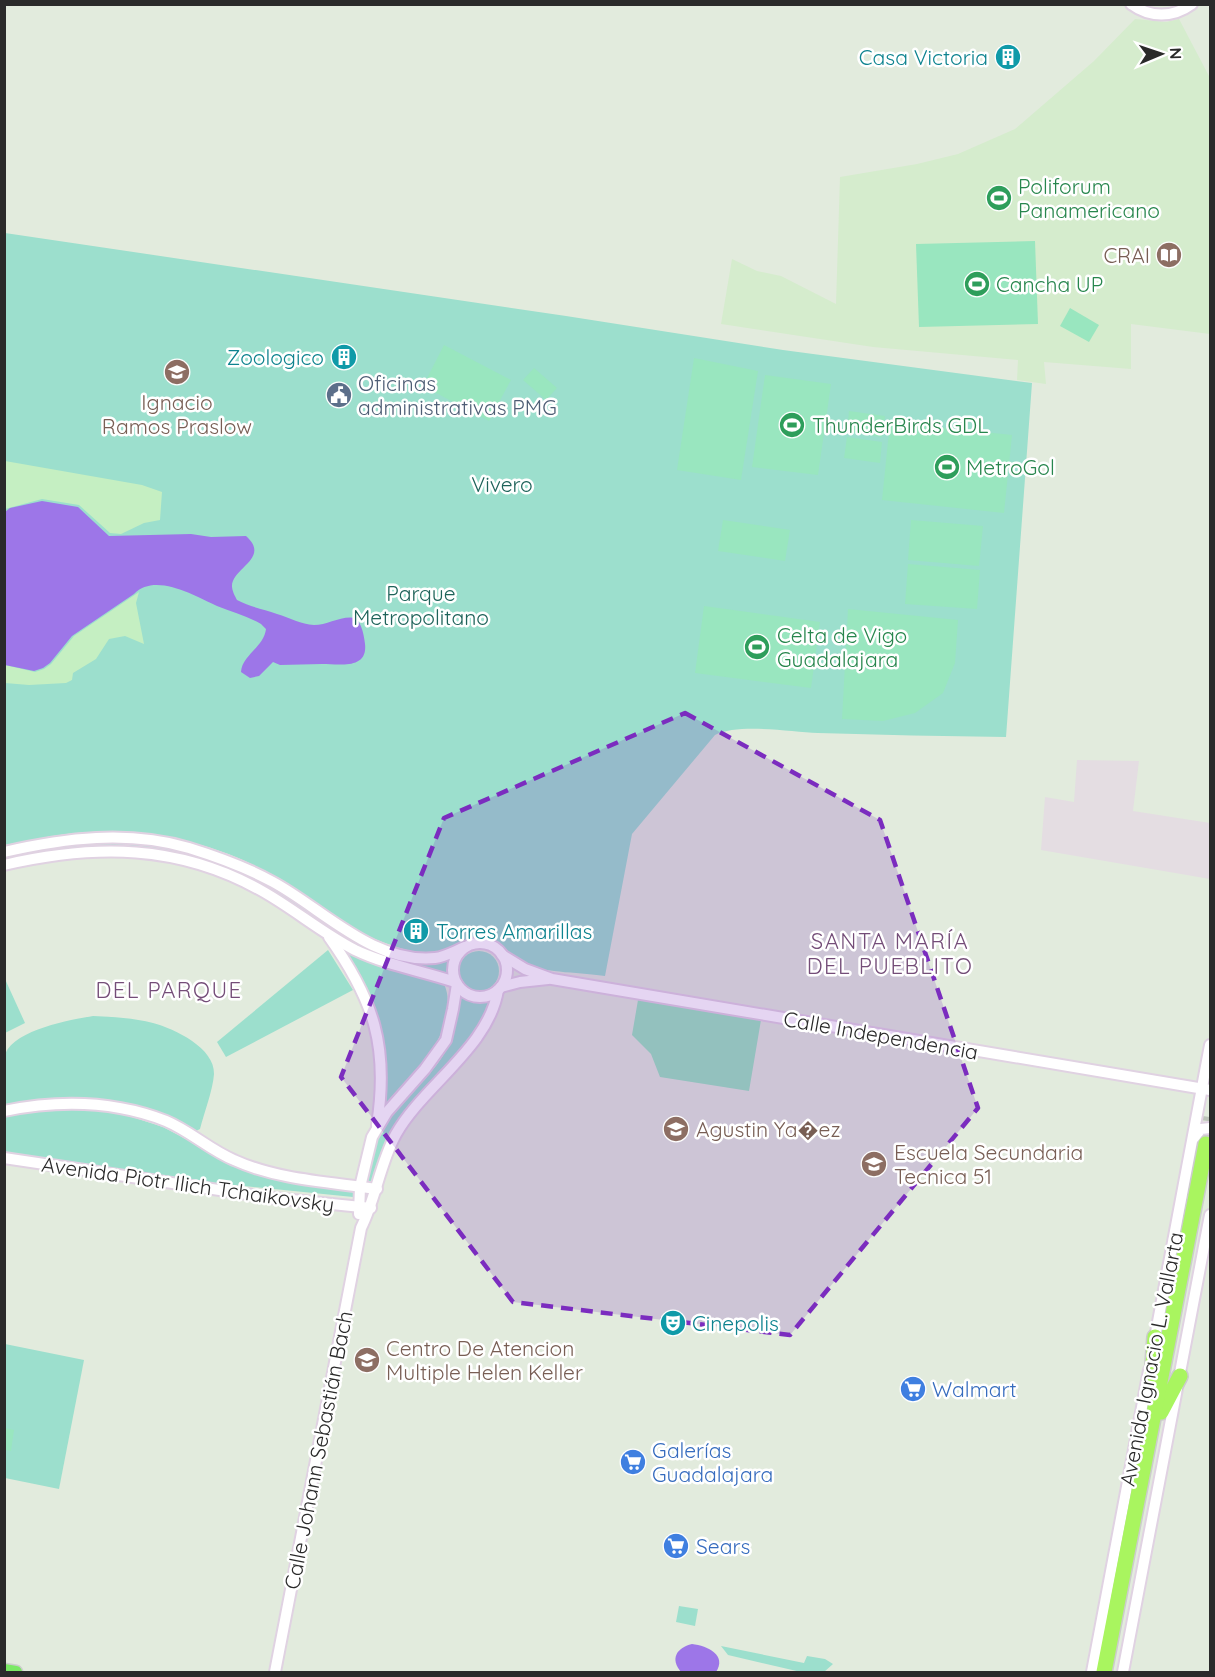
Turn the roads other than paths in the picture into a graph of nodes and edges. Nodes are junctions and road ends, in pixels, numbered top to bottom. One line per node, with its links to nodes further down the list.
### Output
1 (1131, 4): 2 (street)
2 (1192, 4)
3 (4, 852): 4 (street)
4 (216, 857): 6 (street); 8 (street)
5 (4, 865): 6 (street)
6 (212, 868): 7 (street)
7 (327, 935): 11 (street); 17 (street)
8 (465, 947): 9 (street); 11 (street)
9 (502, 955): 10 (street, Calle Independencia); 12 (street)
10 (552, 979): 12 (street, Calle Independencia); 15 (street, Calle Independencia)
11 (456, 983): 12 (street); 17 (street, Calle Johann Sebastián Bach)
12 (499, 989): 22 (street, Calle Johann Sebastián Bach)
13 (1210, 1047): 14 (street); 15 (street, Avenida Ignacio L. Vallarta)
14 (1210, 1054)
15 (1206, 1089): 19 (street, Avenida Ignacio L. Vallarta)
16 (4, 1111): 21 (street, Avenida Piotr Ilich Tchaikovsky)
17 (376, 1127): 21 (street, Calle Johann Sebastián Bach)
18 (1210, 1128): 19 (street)
19 (1203, 1147): 27 (street, Avenida Ignacio L. Vallarta); 29 (highway, Avenida Ignacio L. Vallarta); 30 (highway, Avenida Ignacio L. Vallarta)
20 (4, 1158): 23 (street, Avenida Piotr Ilich Tchaikovsky)
21 (360, 1187): 22 (street, Avenida Piotr Ilich Tchaikovsky); 23 (street, Calle Johann Sebastián Bach)
22 (377, 1190): 24 (street, Calle Johann Sebastián Bach)
23 (358, 1208): 24 (street, Avenida Piotr Ilich Tchaikovsky); 26 (street, Calle Johann Sebastián Bach)
24 (371, 1208): 26 (street, Calle Johann Sebastián Bach)
25 (1210, 1215): 28 (street, Avenida Ignacio L. Vallarta)
26 (361, 1228): 33 (street, Calle Johann Sebastián Bach)
27 (1155, 1337): 30 (highway); 34 (street, Avenida Ignacio L. Vallarta)
28 (1180, 1376): 29 (highway); 37 (street, Avenida Ignacio L. Vallarta)
29 (1161, 1412): 36 (highway, Avenida Ignacio L. Vallarta)
30 (1146, 1452): 35 (highway, Avenida Ignacio L. Vallarta)
31 (4, 1670): 32 (main road)
32 (16, 1672)
33 (275, 1672)
34 (1092, 1672)
35 (1104, 1672)
36 (1112, 1672)
37 (1123, 1672)

